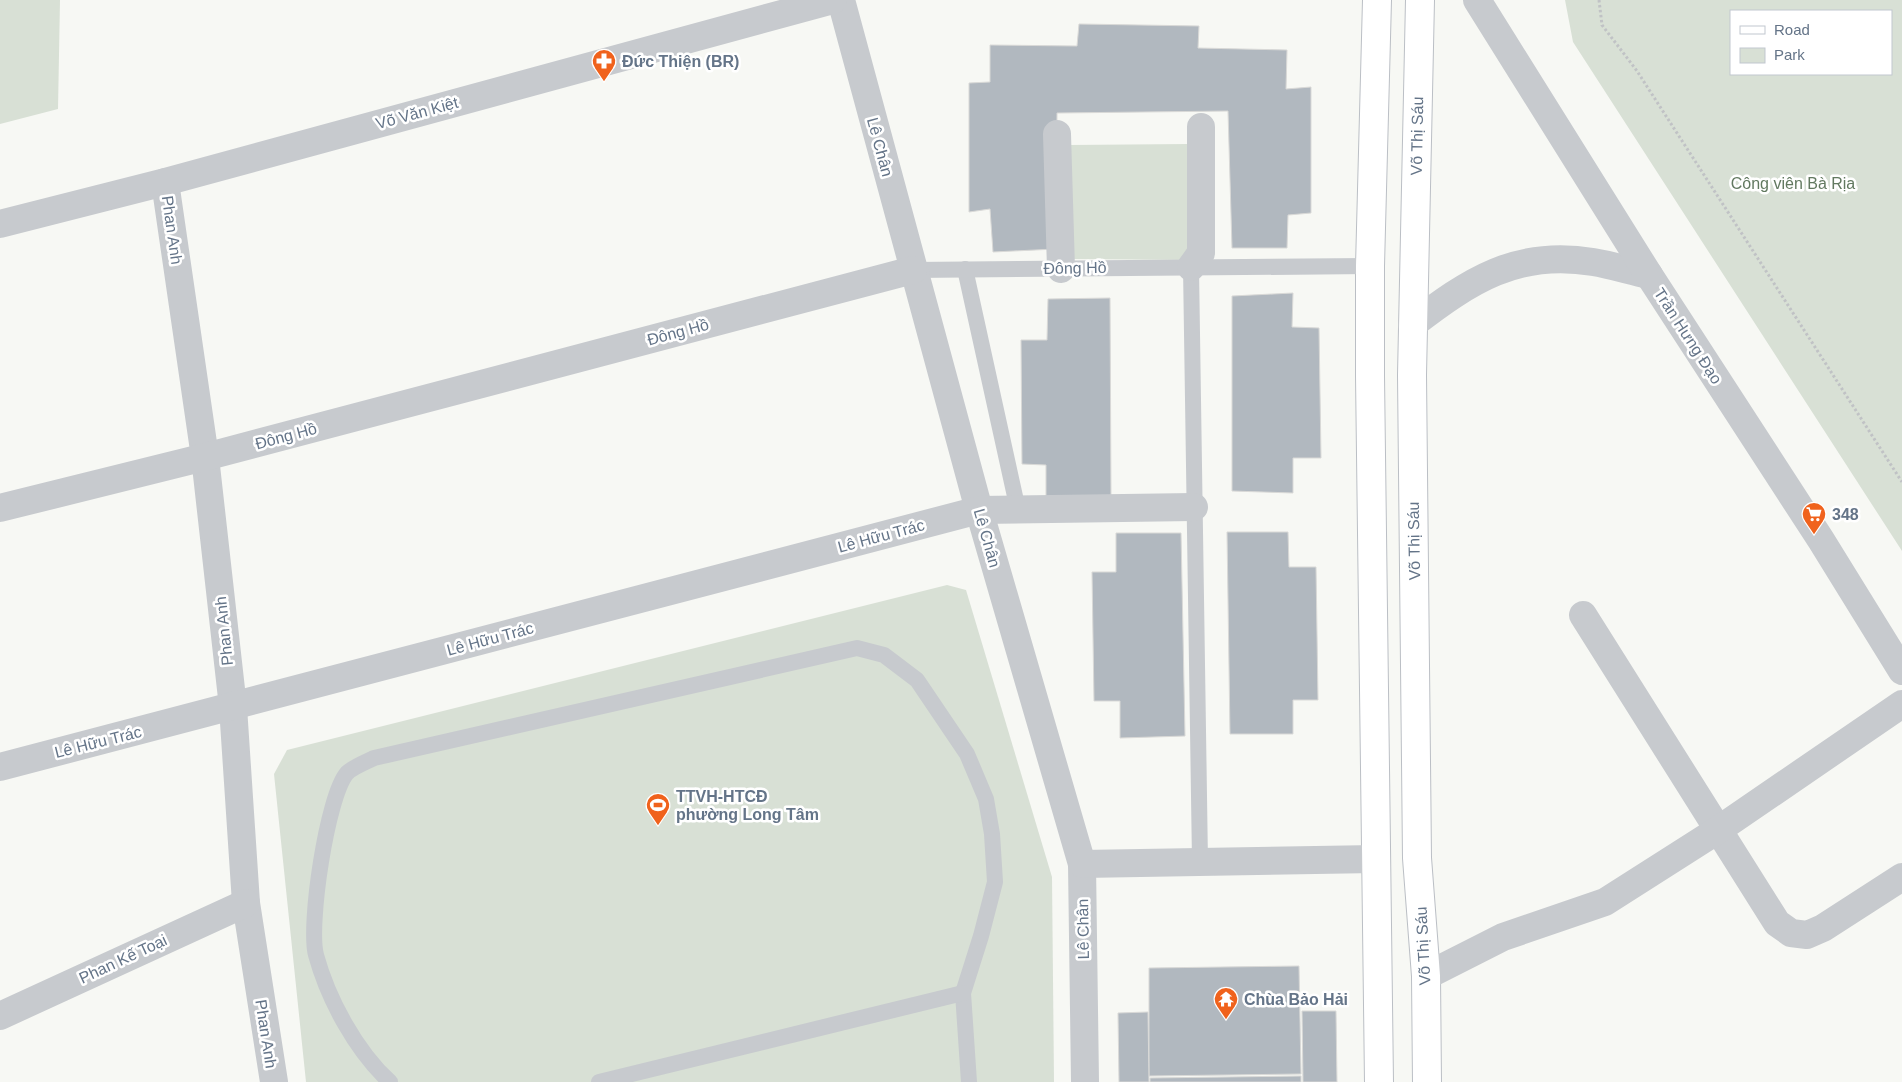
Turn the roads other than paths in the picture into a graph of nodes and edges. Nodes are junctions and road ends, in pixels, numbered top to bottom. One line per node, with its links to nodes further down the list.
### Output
1 (833, 0): 8 (street, Võ Văn Kiệt)
2 (841, 0): 13 (street, Lê Chân)
3 (1376, 0): 10 (main road)
4 (1420, 0): 16 (main road, Võ Thị Sáu)
5 (1477, 0): 15 (street, Trần Hưng Đạo)
6 (1201, 127): 11 (street)
7 (1056, 134): 12 (street)
8 (165, 182): 9 (street, Võ Văn Kiệt); 17 (street, Phan Anh)
9 (0, 224)
10 (1370, 266): 11 (lane, Đông Hồ); 28 (main road)
11 (1191, 267): 12 (lane, Đông Hồ); 19 (lane)
12 (1061, 269): 14 (lane, Đông Hồ)
13 (913, 270): 14 (lane, Đông Hồ); 17 (street, Đông Hồ); 20 (street, Lê Chân)
14 (965, 270): 21 (lane)
15 (1649, 275): 16 (street); 23 (street, Trần Hưng Đạo)
16 (1412, 325): 33 (main road, Võ Thị Sáu)
17 (205, 458): 18 (street, Đông Hồ); 25 (street, Phan Anh)
18 (0, 508)
19 (1194, 508): 21 (street, Lê Hữu Trác); 29 (lane)
20 (979, 510): 21 (street, Lê Hữu Trác); 25 (street, Lê Hữu Trác); 30 (street, Lê Chân)
21 (1018, 510)
22 (1583, 615): 27 (street)
23 (1902, 671)
24 (1902, 704): 27 (street)
25 (233, 708): 26 (street, Lê Hữu Trác); 32 (street, Phan Anh)
26 (0, 767)
27 (1718, 830): 31 (street); 33 (street)
28 (1376, 859): 29 (street); 41 (main road)
29 (1200, 862): 30 (street)
30 (1082, 864): 40 (street, Lê Chân)
31 (1902, 877)
32 (246, 902): 35 (street, Phan Kế Toại); 36 (street, Phan Anh)
33 (1426, 976): 42 (main road, Võ Thị Sáu)
34 (963, 993): 37 (lane); 38 (lane); 39 (lane)
35 (0, 1016)
36 (274, 1082)
37 (390, 1082)
38 (599, 1082)
39 (969, 1082)
40 (1085, 1082)
41 (1379, 1082)
42 (1427, 1082)

